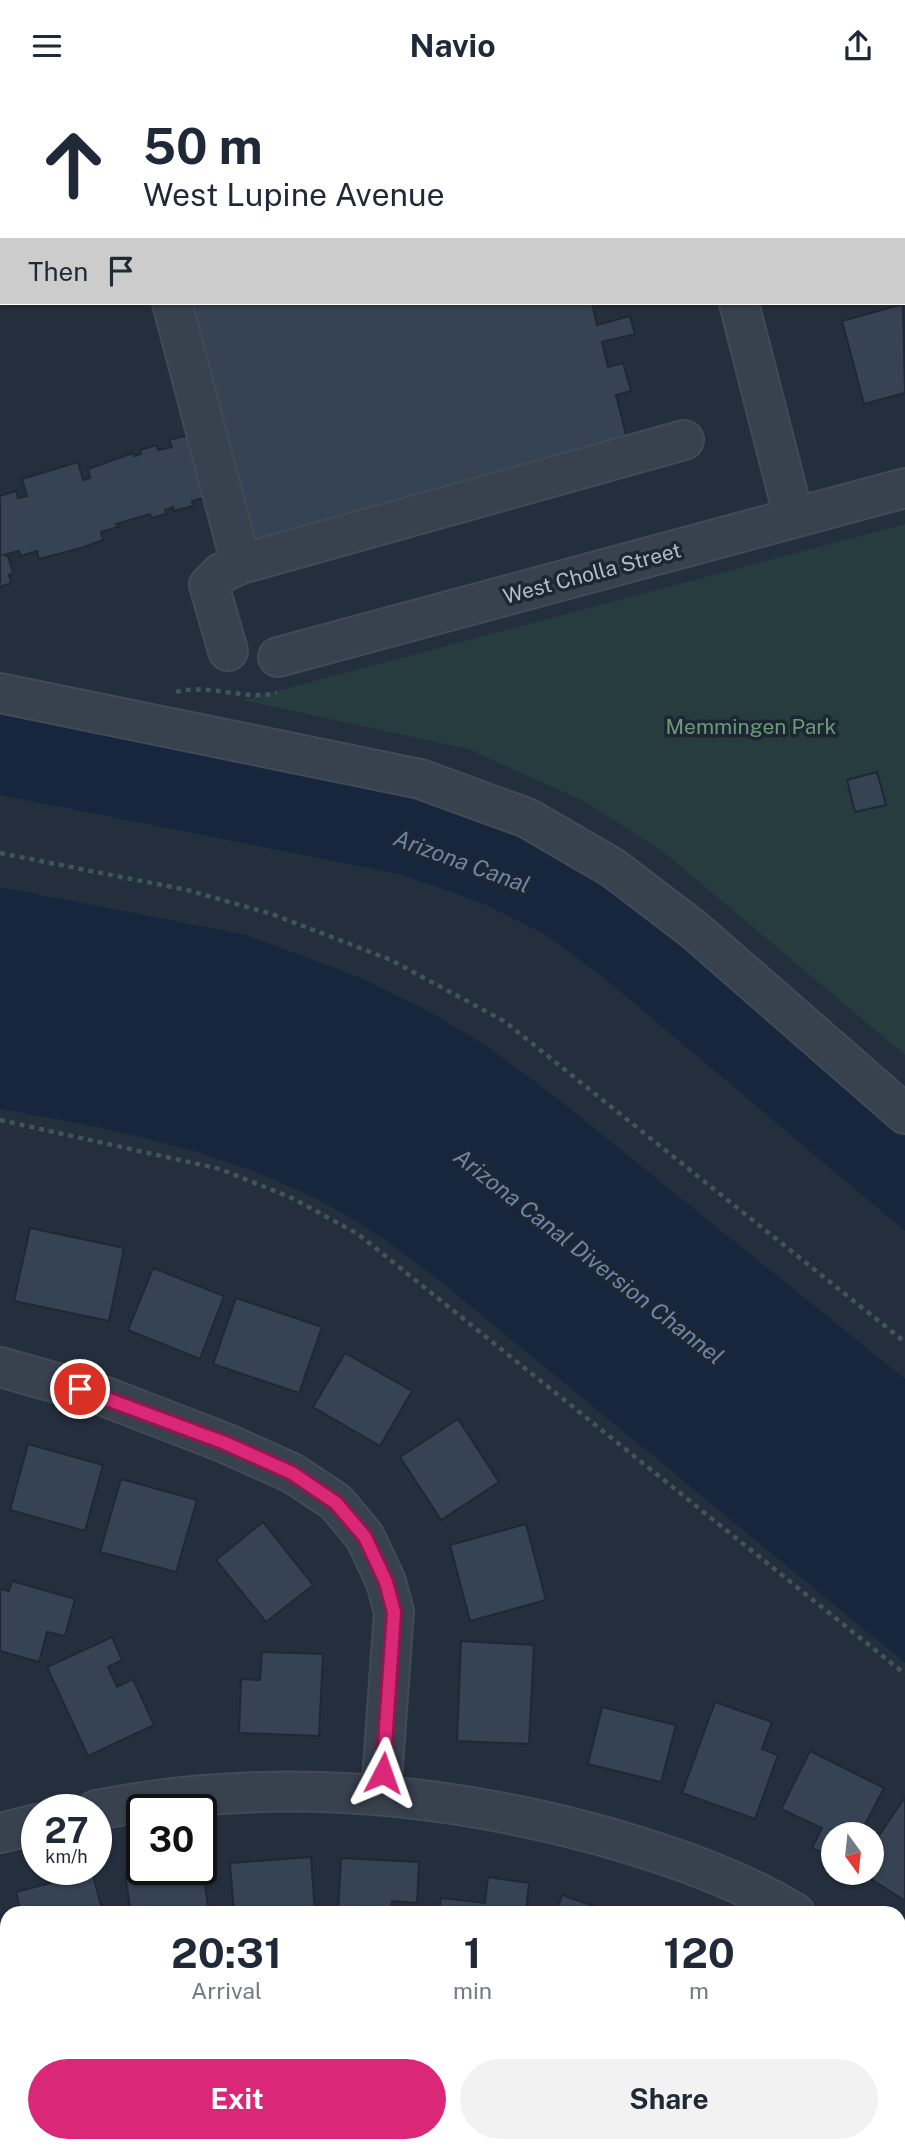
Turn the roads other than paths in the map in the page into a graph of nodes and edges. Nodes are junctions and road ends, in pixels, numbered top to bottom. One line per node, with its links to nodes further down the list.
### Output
1 (173, 305): 6 (street)
2 (740, 305): 5 (street)
3 (684, 440): 6 (street)
4 (905, 488): 5 (street, West Cholla Street)
5 (794, 518): 8 (street, West Cholla Street)
6 (241, 564): 7 (street)
7 (228, 651)
8 (278, 657)
9 (0, 693): 10 (street)
10 (905, 1114)
11 (0, 1367): 12 (street)
12 (381, 1794): 13 (street); 14 (street)
13 (112, 1807)
14 (781, 1906)

